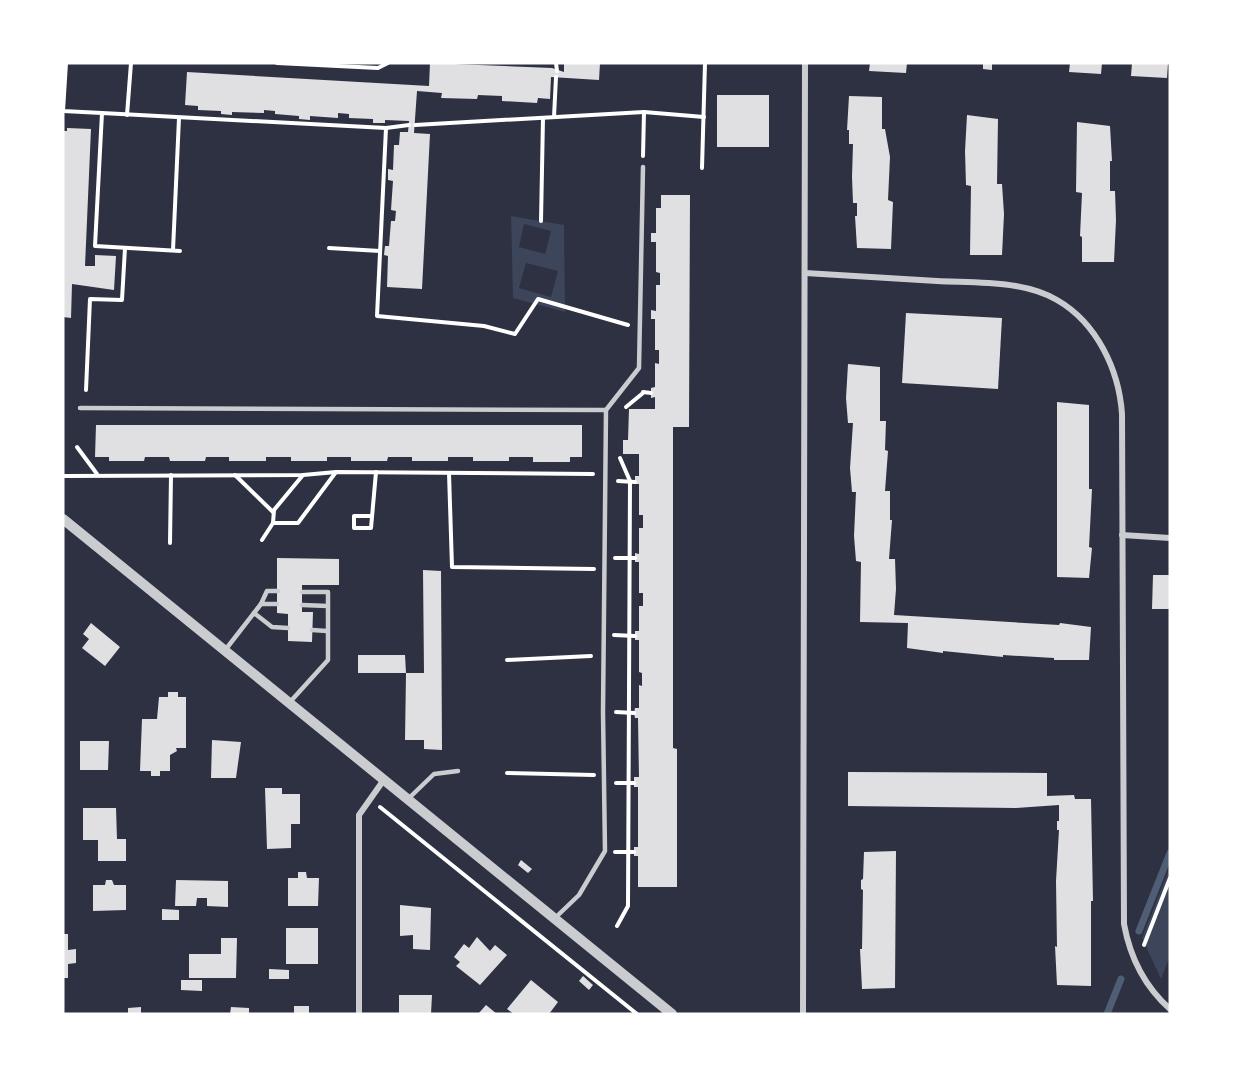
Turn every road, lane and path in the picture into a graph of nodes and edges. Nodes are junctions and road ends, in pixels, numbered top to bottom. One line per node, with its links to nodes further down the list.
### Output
1 (66, 63): 11 (path)
2 (131, 63): 12 (path)
3 (277, 63): 4 (path)
4 (388, 63)
5 (556, 63): 8 (path)
6 (705, 63): 15 (path)
7 (805, 63): 28 (street)
8 (557, 71)
9 (556, 77): 14 (path)
10 (644, 112): 14 (path); 15 (path); 20 (path)
11 (102, 113): 12 (path); 23 (path)
12 (127, 115): 13 (path)
13 (178, 117): 19 (path); 25 (path)
14 (554, 117): 16 (path)
15 (704, 117): 21 (path)
16 (543, 118): 18 (path); 22 (path)
17 (409, 125): 19 (path)
18 (415, 125)
19 (387, 128): 27 (path)
20 (643, 167): 29 (lane)
21 (702, 168)
22 (541, 220)
23 (125, 248): 25 (path); 30 (path)
24 (329, 248): 27 (path)
25 (173, 250): 26 (path)
26 (180, 251)
27 (380, 251): 29 (path)
28 (805, 273): 50 (street); 91 (street)
29 (640, 328): 33 (lane)
30 (86, 390)
31 (643, 393): 34 (path)
32 (80, 408): 33 (lane)
33 (606, 410): 40 (lane)
34 (621, 412)
35 (77, 447): 41 (path)
36 (620, 447): 55 (path)
37 (336, 472): 38 (path); 44 (path); 49 (path)
38 (376, 472): 39 (path); 47 (path)
39 (449, 473): 40 (path); 57 (path)
40 (605, 474): 54 (lane)
41 (97, 475): 42 (path); 45 (path)
42 (171, 475): 43 (path); 53 (path)
43 (235, 475): 44 (path); 46 (path)
44 (303, 475): 46 (path)
45 (63, 476)
46 (274, 512): 49 (path)
47 (371, 516): 47 (path)
48 (63, 519): 71 (street)
49 (273, 523): 52 (path)
50 (1122, 535): 51 (street); 87 (street)
51 (1170, 538)
52 (262, 540)
53 (170, 543)
54 (605, 558): 55 (path); 57 (lane)
55 (628, 558): 56 (path); 69 (path)
56 (635, 558)
57 (605, 569): 68 (lane)
58 (278, 591): 60 (lane)
59 (302, 592): 63 (lane)
60 (261, 604): 61 (lane); 64 (lane)
61 (278, 604)
62 (302, 605): 63 (lane)
63 (328, 606): 67 (lane)
64 (254, 613): 65 (lane); 71 (lane)
65 (288, 628)
66 (312, 630): 67 (lane)
67 (327, 631): 74 (lane)
68 (604, 635): 69 (path); 72 (lane)
69 (628, 636): 70 (path); 76 (path)
70 (635, 636)
71 (224, 652): 74 (street)
72 (604, 656): 73 (path); 75 (lane)
73 (507, 660)
74 (288, 704): 80 (street)
75 (603, 712): 76 (path); 79 (lane)
76 (632, 713): 85 (path)
77 (458, 771): 82 (lane)
78 (507, 773): 79 (path)
79 (603, 775): 84 (lane)
80 (383, 780): 81 (street); 82 (street)
81 (370, 799): 88 (street); 89 (path)
82 (407, 800): 84 (street)
83 (1170, 878): 86 (path)
84 (554, 919): 90 (street)
85 (617, 926)
86 (1143, 947)
87 (1170, 1010)
88 (359, 1014)
89 (637, 1014)
90 (672, 1014)
91 (802, 1014)

